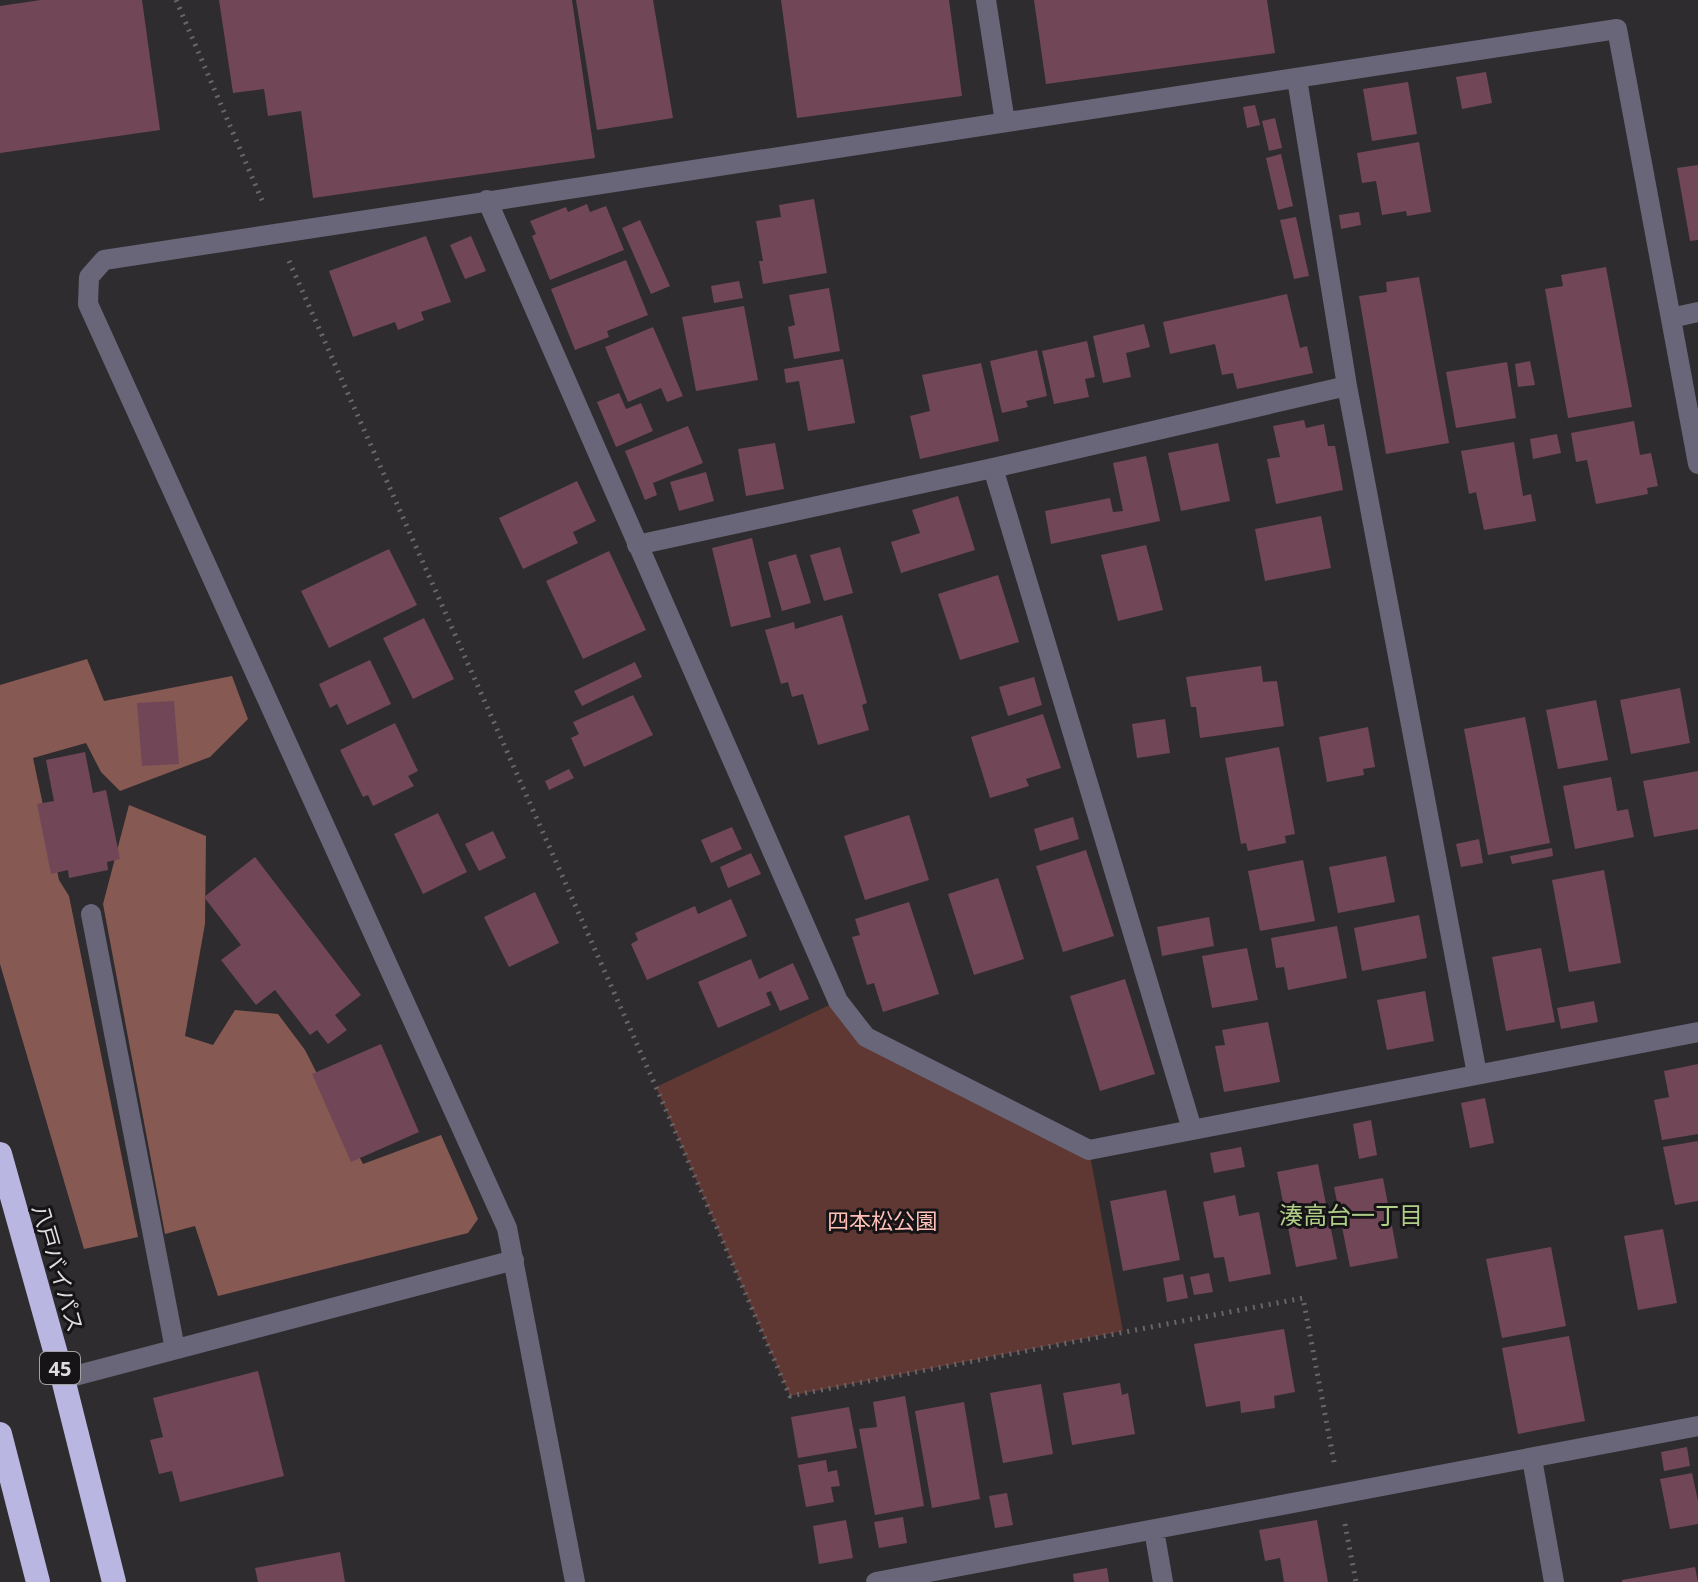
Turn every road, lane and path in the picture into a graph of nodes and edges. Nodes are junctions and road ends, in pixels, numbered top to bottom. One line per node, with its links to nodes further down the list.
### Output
1 (176, 0): 6 (path)
2 (986, 0): 4 (street)
3 (1297, 79): 4 (street); 8 (street); 9 (street)
4 (1005, 122): 5 (street)
5 (487, 200): 6 (street); 12 (street)
6 (277, 234): 18 (street); 24 (path)
7 (1698, 312): 8 (street)
8 (1671, 318): 10 (street)
9 (1347, 386): 11 (street); 15 (street)
10 (1698, 464)
11 (993, 468): 12 (street); 16 (street)
12 (637, 545): 16 (street)
13 (91, 914): 19 (street)
14 (1698, 1032): 15 (street)
15 (1477, 1074): 16 (street)
16 (1192, 1129)
17 (0, 1154): 20 (highway, 八戸バイパス / 45)
18 (514, 1260): 19 (street); 28 (street)
19 (175, 1349): 20 (street)
20 (63, 1379): 27 (highway, 八戸バイパス / 45)
21 (1698, 1426): 23 (street)
22 (0, 1434): 26 (highway)
23 (1532, 1459): 24 (street); 32 (street)
24 (1339, 1493): 25 (street); 31 (path)
25 (1154, 1530): 29 (street); 30 (street)
26 (38, 1582)
27 (114, 1582)
28 (575, 1582)
29 (876, 1582)
30 (1163, 1582)
31 (1356, 1582)
32 (1554, 1582)

